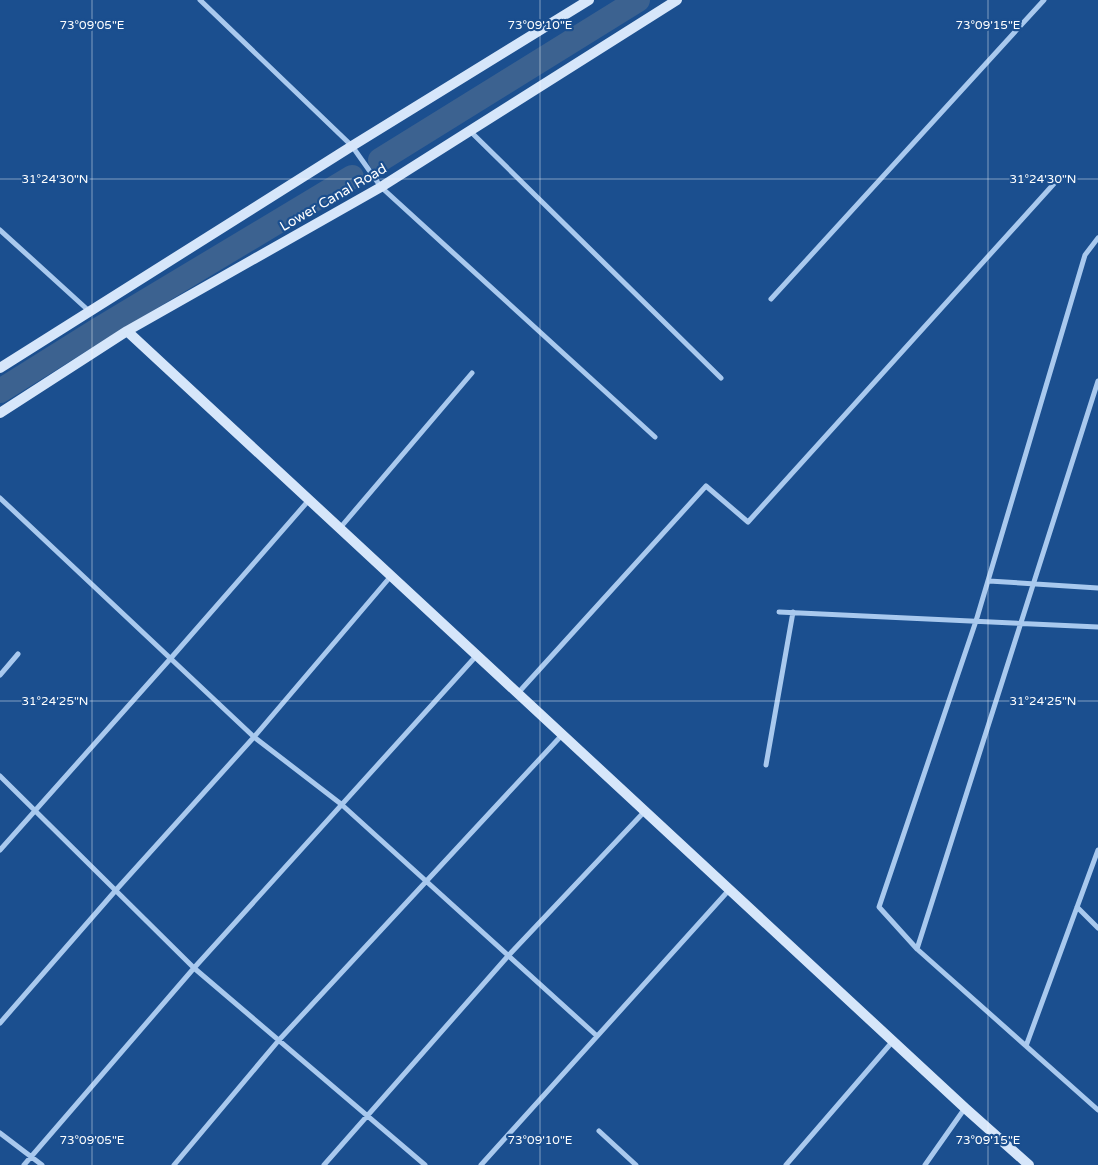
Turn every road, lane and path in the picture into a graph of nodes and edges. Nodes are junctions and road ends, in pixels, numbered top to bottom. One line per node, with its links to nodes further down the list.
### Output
1 (200, 0): 6 (street)
2 (589, 0): 6 (main road)
3 (677, 0): 5 (main road, Lower Canal Road)
4 (1044, 0): 11 (street)
5 (470, 130): 8 (main road, Lower Canal Road); 16 (street)
6 (352, 146): 8 (street); 12 (main road)
7 (1060, 177): 36 (street)
8 (380, 187): 13 (main road, Lower Canal Road); 19 (street)
9 (0, 230): 12 (street)
10 (1098, 238): 24 (street)
11 (771, 299)
12 (89, 312): 14 (main road)
13 (127, 331): 18 (main road, Lower Canal Road); 21 (main road)
14 (0, 368)
15 (472, 373): 22 (street)
16 (721, 378)
17 (1098, 381): 25 (street)
18 (0, 413)
19 (655, 437)
20 (0, 498): 34 (street)
21 (309, 500): 22 (main road); 34 (street)
22 (340, 528): 23 (main road)
23 (391, 575): 33 (main road); 38 (street)
24 (989, 581): 25 (street); 29 (street)
25 (1033, 584): 26 (street); 30 (street)
26 (1098, 588)
27 (779, 612): 28 (street)
28 (793, 612): 29 (street); 39 (street)
29 (976, 621): 30 (street); 51 (street)
30 (1021, 624): 31 (street); 51 (street)
31 (1098, 627)
32 (18, 654): 35 (street)
33 (477, 655): 36 (main road); 41 (street)
34 (171, 658): 38 (street); 42 (street)
35 (0, 675)
36 (518, 694): 37 (main road)
37 (562, 734): 43 (main road); 46 (street)
38 (254, 737): 41 (street); 48 (street)
39 (766, 765)
40 (0, 776): 42 (street)
41 (341, 804): 46 (street); 53 (street)
42 (34, 810): 44 (street); 48 (street)
43 (645, 811): 47 (main road); 52 (street)
44 (0, 850)
45 (1098, 850): 49 (street)
46 (426, 882): 52 (street); 56 (street)
47 (729, 889): 55 (street); 57 (main road)
48 (116, 890): 53 (street); 54 (street)
49 (1077, 907): 50 (street); 58 (street)
50 (1098, 928)
51 (917, 949): 58 (street)
52 (508, 956): 55 (street); 61 (street)
53 (194, 968): 56 (street); 64 (street)
54 (0, 1023)
55 (597, 1036): 70 (street)
56 (279, 1040): 61 (street); 67 (street)
57 (893, 1041): 59 (main road); 72 (street)
58 (1026, 1046): 60 (street)
59 (965, 1108): 73 (street); 74 (main road)
60 (1098, 1110)
61 (367, 1116): 68 (street); 69 (street)
62 (599, 1131): 71 (street)
63 (0, 1133): 64 (street)
64 (32, 1156): 65 (street); 66 (street)
65 (24, 1165)
66 (42, 1165)
67 (174, 1165)
68 (324, 1165)
69 (424, 1165)
70 (481, 1165)
71 (636, 1165)
72 (786, 1165)
73 (925, 1165)
74 (1029, 1165)

